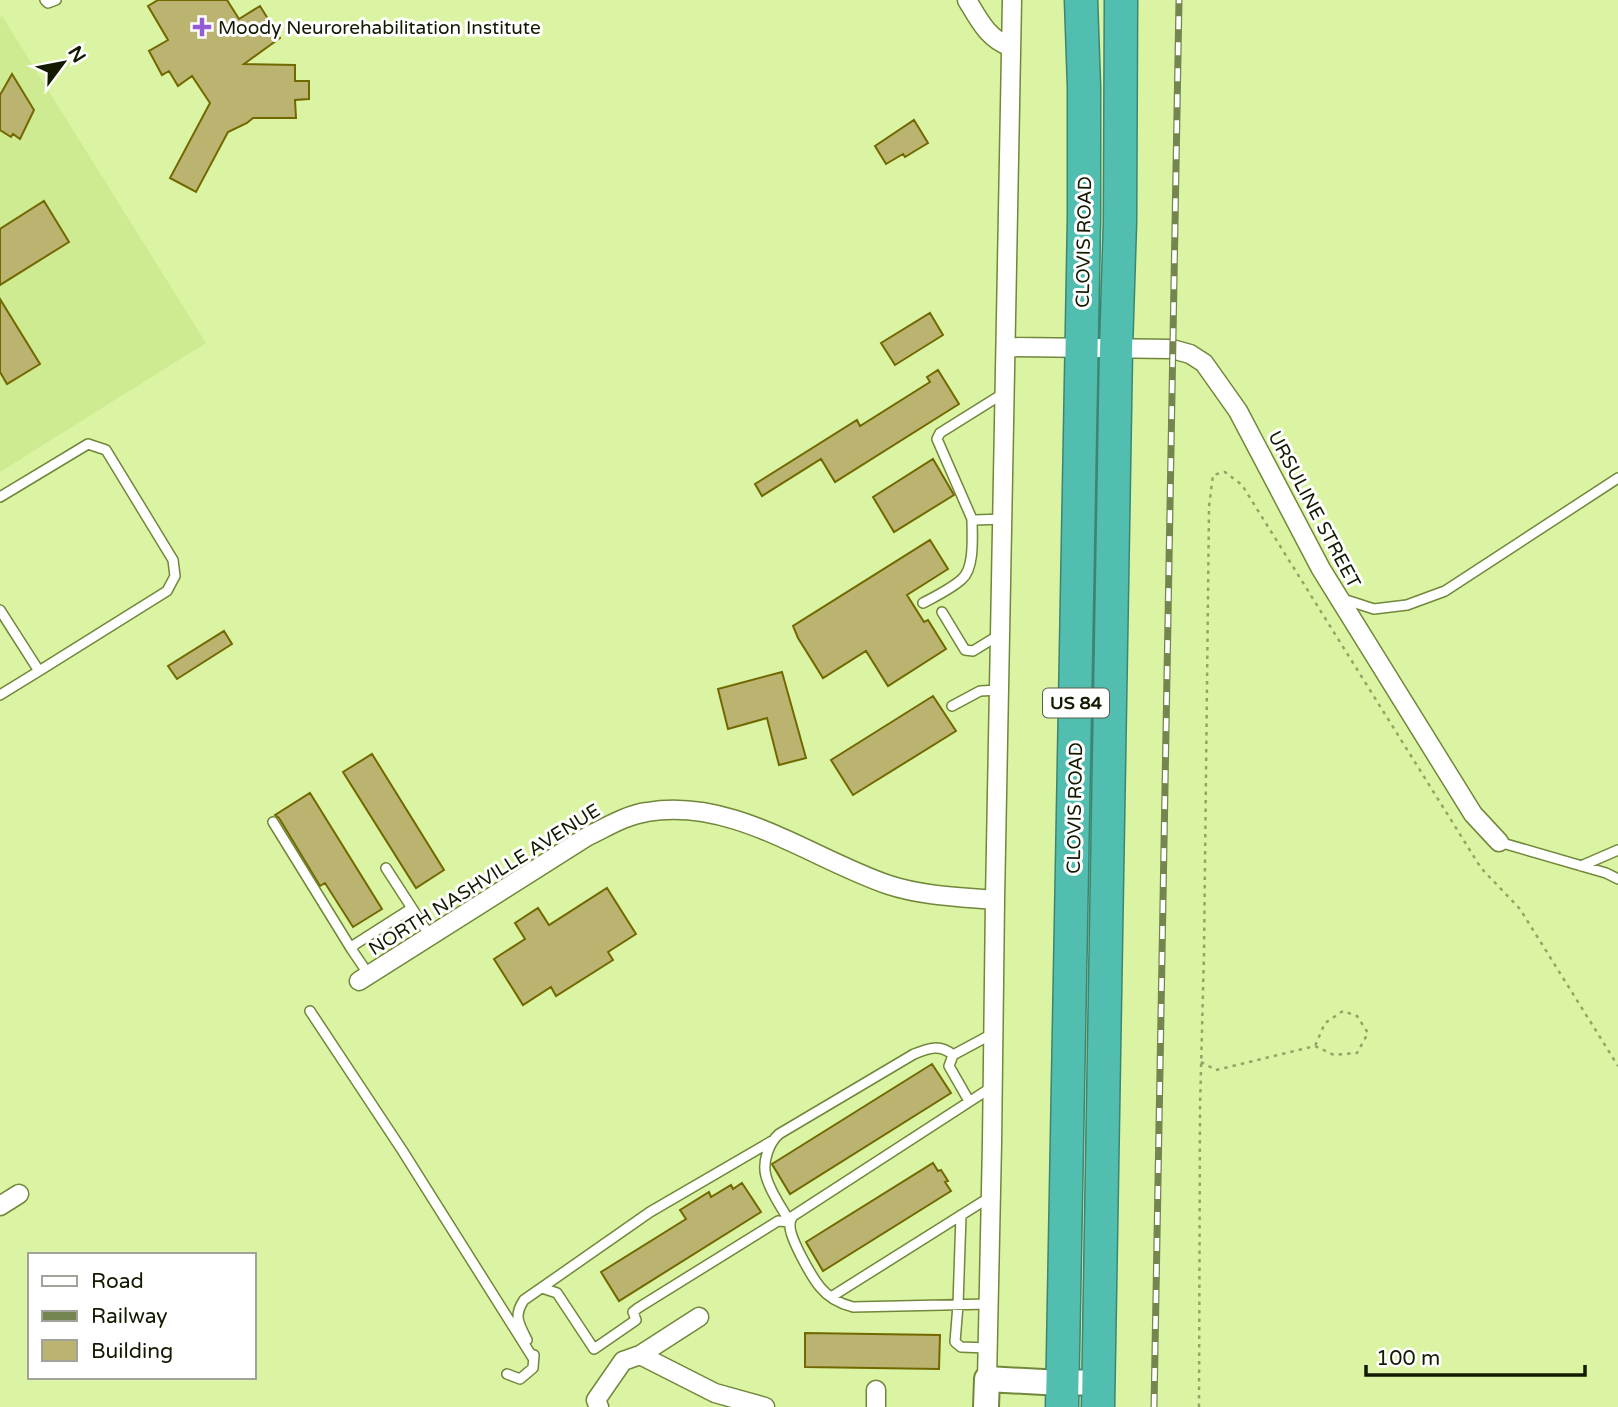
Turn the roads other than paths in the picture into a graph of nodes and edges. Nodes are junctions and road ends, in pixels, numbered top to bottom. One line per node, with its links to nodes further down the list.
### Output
1 (45, 0): 2 (lane)
2 (56, 0)
3 (967, 0): 7 (street)
4 (1012, 0): 7 (street)
5 (1081, 0): 9 (highway, CLOVIS ROAD / US 84)
6 (1121, 0): 10 (highway, CLOVIS ROAD / US 84)
7 (1011, 47): 8 (street)
8 (1006, 347): 9 (street, URSULINE STREET); 11 (street)
9 (1081, 347): 10 (street, URSULINE STREET); 57 (highway, CLOVIS ROAD / US 84)
10 (1116, 349): 16 (street, URSULINE STREET); 58 (highway, CLOVIS ROAD / US 84)
11 (1006, 392): 14 (lane); 15 (street)
12 (1618, 478): 16 (lane)
13 (0, 497): 21 (lane)
14 (972, 519): 15 (lane); 17 (lane)
15 (1003, 519): 20 (street)
16 (1338, 597): 26 (street, URSULINE STREET)
17 (923, 603)
18 (0, 610): 21 (lane)
19 (942, 612): 20 (lane)
20 (1000, 634): 22 (street)
21 (39, 671): 23 (lane)
22 (999, 690): 24 (lane); 31 (street)
23 (1, 693)
24 (952, 706)
25 (272, 822): 34 (lane)
26 (1499, 842): 28 (lane)
27 (1618, 850): 28 (lane)
28 (1581, 866): 30 (lane)
29 (386, 868): 32 (lane)
30 (1618, 879)
31 (995, 900): 33 (street, NORTH NASHVILLE AVENUE); 37 (street)
32 (412, 908): 33 (lane); 34 (lane)
33 (430, 936): 35 (street, NORTH NASHVILLE AVENUE)
34 (352, 950): 35 (lane)
35 (364, 978)
36 (310, 1011): 54 (lane)
37 (994, 1033): 38 (lane); 39 (street)
38 (953, 1055): 40 (lane); 41 (lane)
39 (993, 1086): 40 (lane); 43 (street)
40 (969, 1101): 46 (lane)
41 (772, 1141): 46 (lane); 47 (lane)
42 (19, 1194): 44 (street)
43 (991, 1196): 45 (lane); 49 (street)
44 (0, 1206)
45 (961, 1215): 48 (lane); 50 (lane)
46 (790, 1222): 47 (lane); 48 (lane)
47 (542, 1288): 54 (lane)
48 (831, 1297): 50 (lane)
49 (989, 1304): 50 (lane); 52 (street)
50 (958, 1305): 52 (lane)
51 (699, 1317): 53 (street)
52 (988, 1348): 56 (street)
53 (640, 1355): 59 (street); 60 (street)
54 (533, 1359): 55 (lane)
55 (507, 1374)
56 (987, 1379): 57 (street); 61 (street)
57 (1062, 1395): 58 (street)
58 (1099, 1395)
59 (599, 1407)
60 (765, 1407)
61 (986, 1407)

